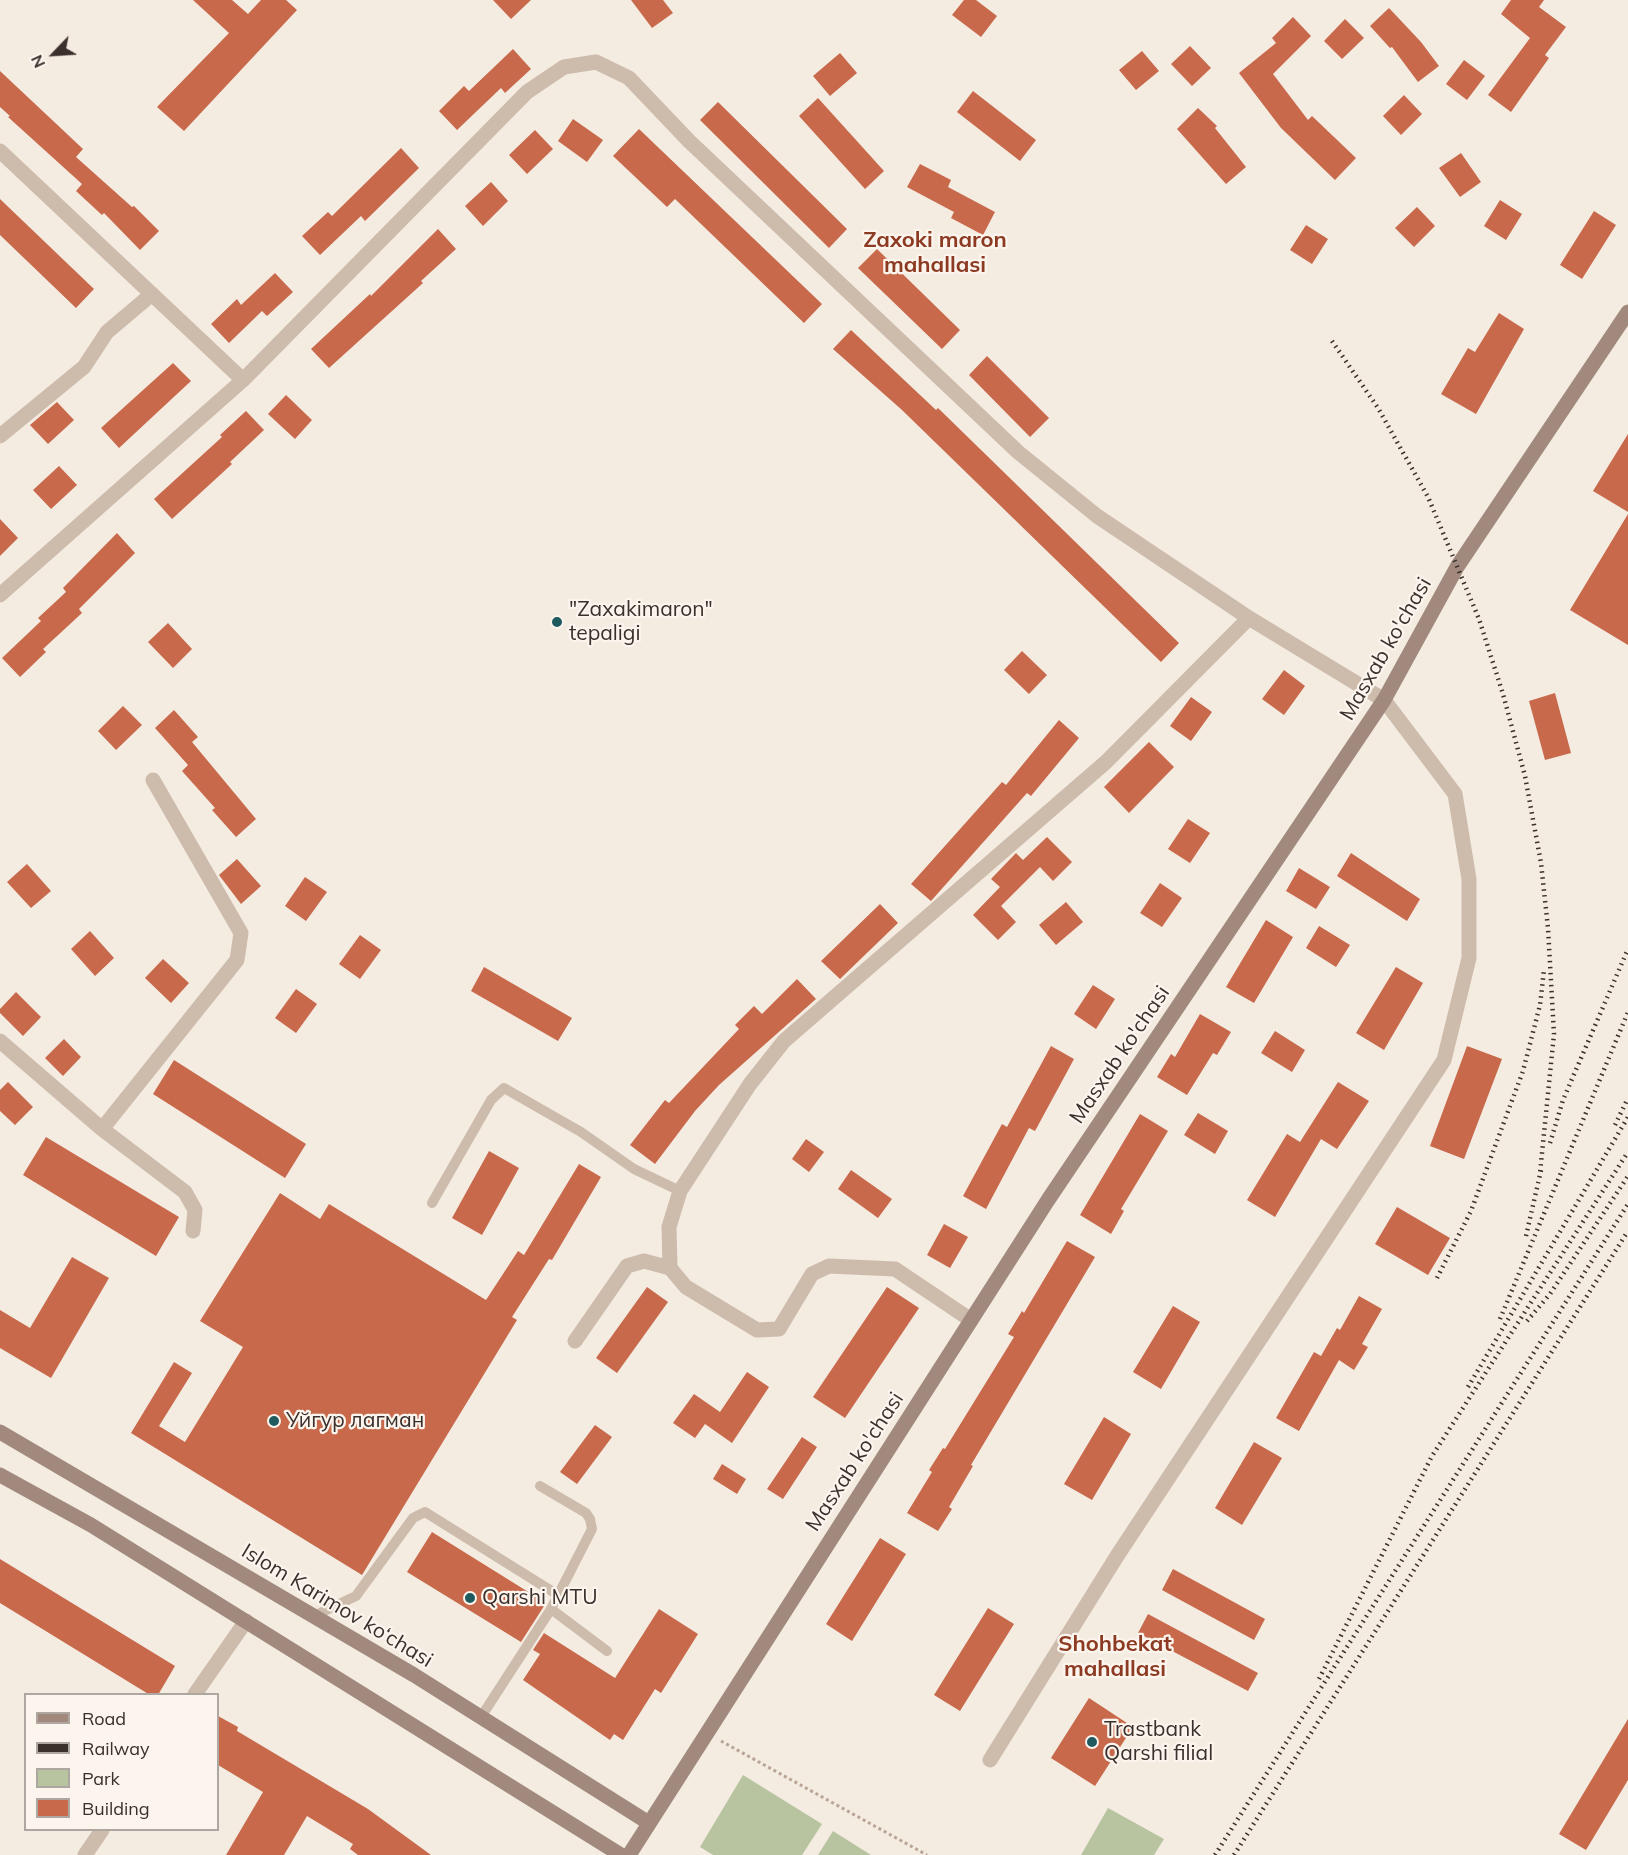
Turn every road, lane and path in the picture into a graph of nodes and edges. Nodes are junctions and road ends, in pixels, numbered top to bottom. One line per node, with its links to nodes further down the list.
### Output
1 (0, 151): 2 (street)
2 (152, 294): 4 (street); 5 (street)
3 (1628, 312): 8 (main road, Masxab ko'chasi)
4 (243, 380): 6 (street); 7 (street)
5 (0, 436)
6 (0, 595)
7 (1249, 618): 8 (street); 12 (street)
8 (1384, 700): 16 (main road, Masxab ko'chasi); 29 (street)
9 (153, 780): 11 (street)
10 (0, 1041): 11 (street)
11 (102, 1129): 14 (street)
12 (680, 1191): 13 (lane); 15 (street)
13 (432, 1203)
14 (193, 1231)
15 (670, 1268): 16 (street); 17 (street)
16 (971, 1320): 28 (main road, Masxab ko'chasi)
17 (575, 1341)
18 (0, 1432): 23 (main road, Islom Karimov ko‘chasi)
19 (0, 1475): 24 (main road)
20 (540, 1486): 21 (lane)
21 (558, 1595): 22 (lane); 23 (lane)
22 (551, 1609): 25 (lane); 27 (lane)
23 (314, 1616): 27 (main road, Islom Karimov ko‘chasi)
24 (246, 1622): 26 (street); 33 (main road)
25 (608, 1651)
26 (196, 1693)
27 (481, 1717): 30 (main road, Islom Karimov ko‘chasi)
28 (706, 1733): 30 (main road, Masxab ko'chasi); 35 (path)
29 (990, 1760)
30 (649, 1823): 34 (main road, Masxab ko'chasi)
31 (101, 1831): 32 (street)
32 (85, 1855)
33 (621, 1855)
34 (629, 1855)
35 (927, 1855)

